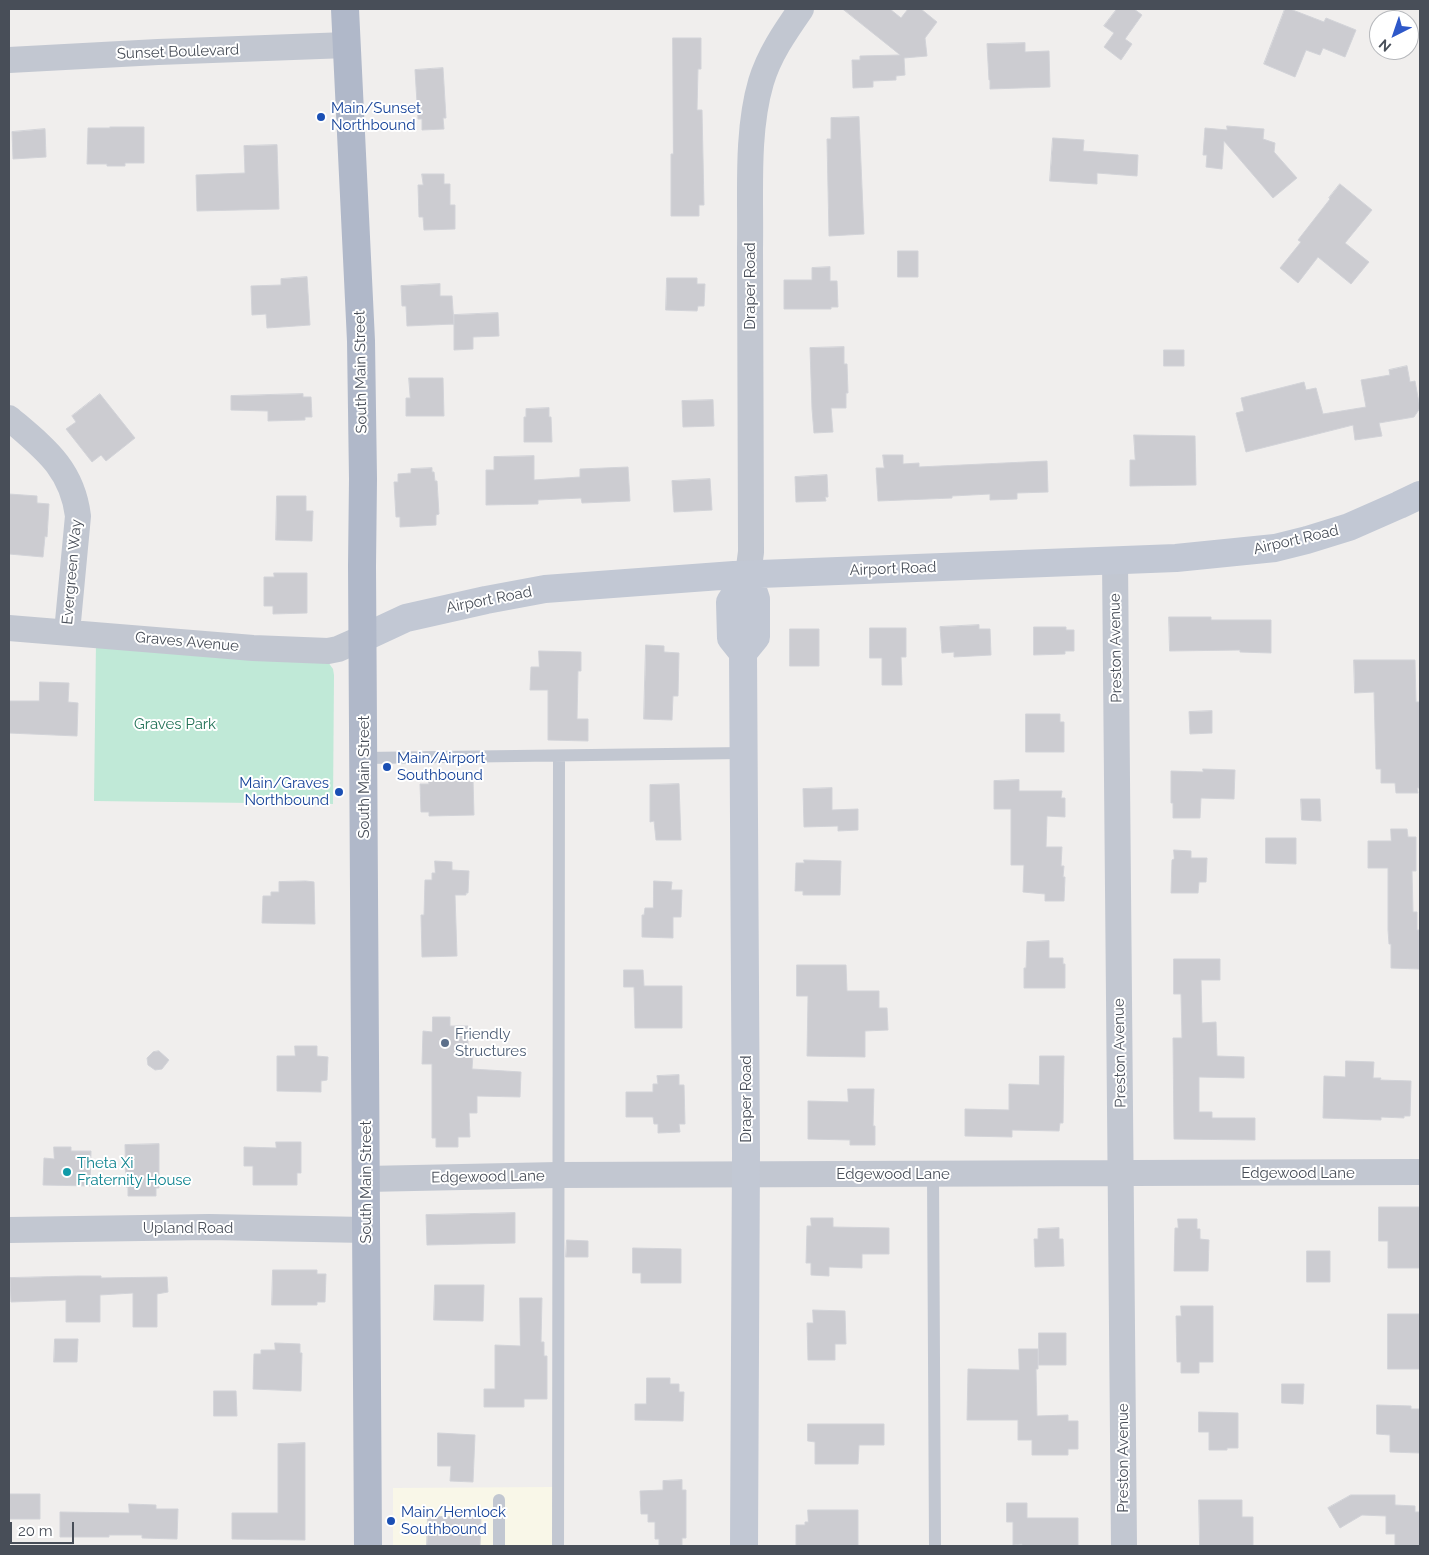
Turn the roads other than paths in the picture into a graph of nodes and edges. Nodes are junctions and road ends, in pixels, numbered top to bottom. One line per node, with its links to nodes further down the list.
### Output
1 (345, 9): 3 (main road, South Main Street)
2 (801, 9): 8 (street, Draper Road)
3 (347, 45): 4 (street, Sunset Boulevard); 11 (main road, South Main Street)
4 (9, 60)
5 (9, 418): 10 (street, Evergreen Way)
6 (1420, 495): 7 (street, Airport Road)
7 (1114, 560): 8 (street, Airport Road); 16 (street, Preston Avenue)
8 (748, 575): 11 (street, Airport Road); 12 (street, Draper Road)
9 (9, 628): 10 (street, Graves Avenue)
10 (67, 632): 11 (street, Graves Avenue)
11 (362, 638): 14 (main road, South Main Street)
12 (743, 753): 13 (lane); 17 (street, Draper Road)
13 (559, 756): 14 (lane); 19 (lane)
14 (364, 758): 20 (main road, South Main Street)
15 (1420, 1172): 16 (street, Edgewood Lane)
16 (1121, 1173): 18 (street, Edgewood Lane); 29 (street, Preston Avenue)
17 (746, 1174): 18 (street, Edgewood Lane); 19 (street, Edgewood Lane); 27 (street, Draper Road)
18 (933, 1174): 28 (lane)
19 (558, 1175): 20 (street, Edgewood Lane); 26 (lane)
20 (366, 1179): 22 (main road, South Main Street)
21 (9, 1230): 22 (street, Upland Road)
22 (366, 1230): 24 (main road, South Main Street)
23 (499, 1500): 25 (lane)
24 (368, 1546)
25 (500, 1546)
26 (558, 1546)
27 (744, 1546)
28 (935, 1546)
29 (1124, 1546)

